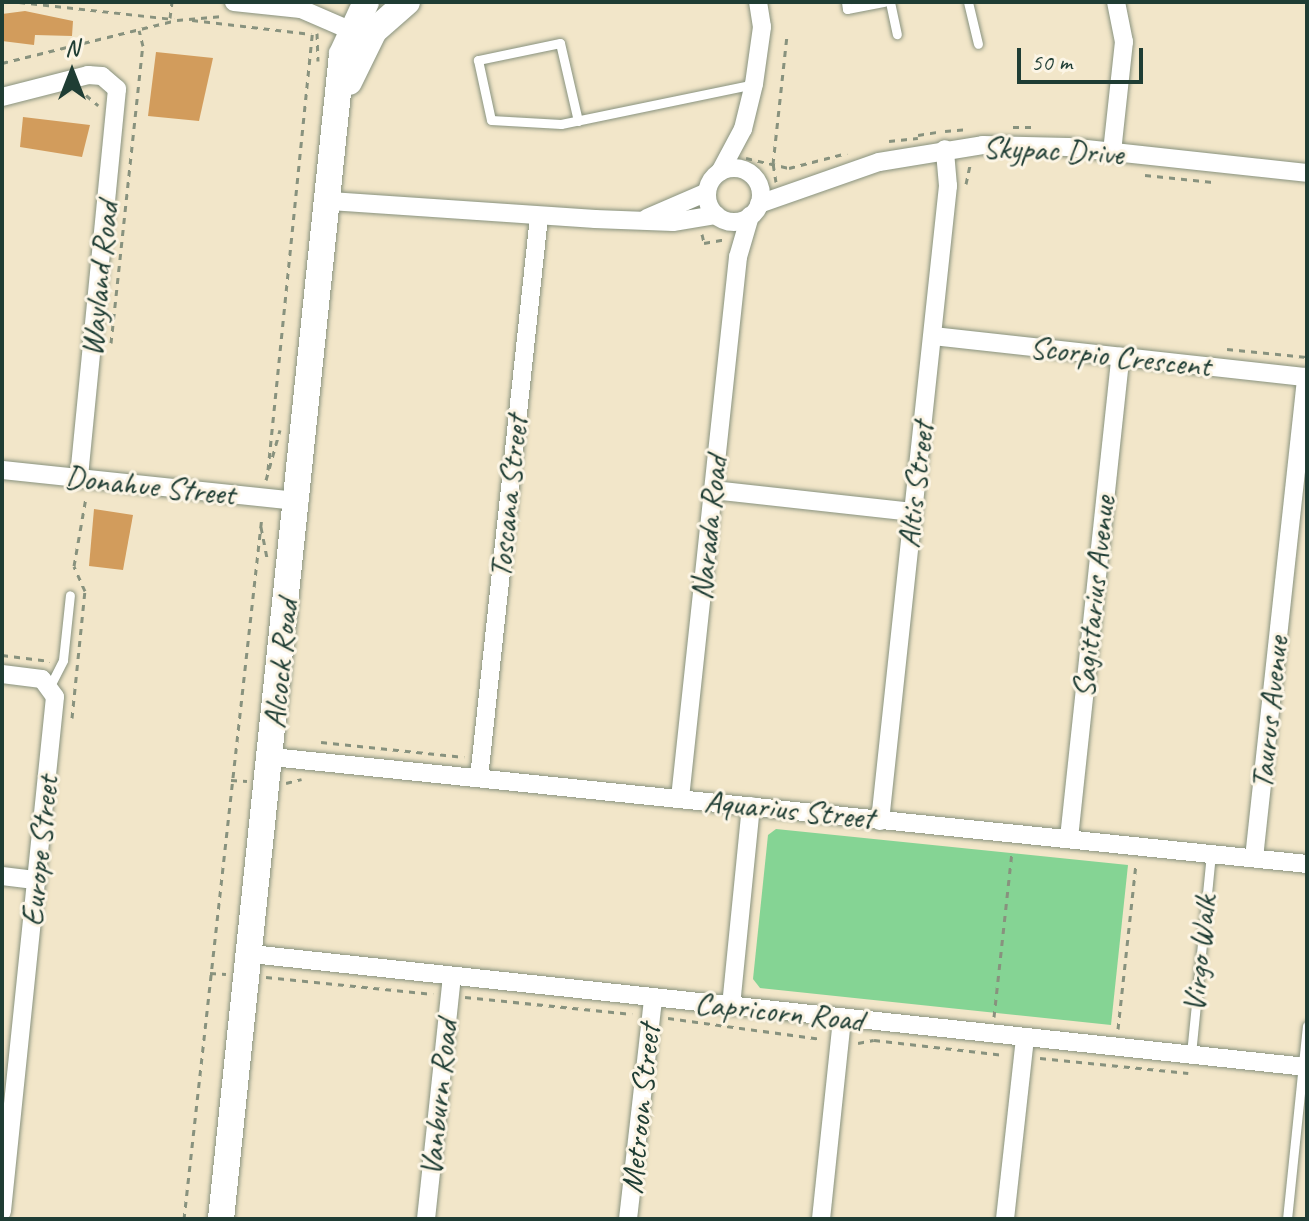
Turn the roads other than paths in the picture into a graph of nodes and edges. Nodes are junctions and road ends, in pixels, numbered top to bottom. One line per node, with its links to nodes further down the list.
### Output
1 (234, 2): 10 (street)
2 (366, 2): 10 (street, Alcock Road)
3 (407, 2): 10 (street)
4 (758, 2): 13 (street)
5 (846, 2): 6 (lane)
6 (884, 2)
7 (890, 2): 11 (lane)
8 (968, 2): 12 (lane)
9 (1116, 2): 18 (street)
10 (360, 34): 24 (street, Alcock Road)
11 (897, 34)
12 (978, 44)
13 (754, 84): 15 (lane); 16 (street)
14 (2, 97): 34 (street, Wayland Road)
15 (578, 121): 15 (lane)
16 (743, 129): 19 (street); 21 (street)
17 (945, 149): 18 (street, Skypac Drive); 22 (street, Skypac Drive); 30 (street, Altis Street)
18 (1112, 152): 20 (street, Skypac Drive)
19 (720, 172): 21 (street); 23 (street)
20 (1307, 173)
21 (751, 175): 22 (street, Skypac Drive); 25 (street)
22 (777, 187): 25 (street, Skypac Drive)
23 (707, 192): 27 (street); 28 (street)
24 (330, 201): 26 (street); 36 (street, Alcock Road)
25 (755, 210): 27 (street); 29 (street, Narada Road)
26 (539, 217): 28 (street); 43 (street, Toscana Street)
27 (719, 217): 28 (street); 29 (street, Narada Road)
28 (644, 219)
29 (738, 257): 35 (street, Narada Road)
30 (933, 336): 31 (street, Scorpio Crescent); 37 (street, Altis Street)
31 (1120, 357): 32 (street, Scorpio Crescent); 47 (street, Sagittarius Avenue)
32 (1306, 377): 38 (street, Taurus Avenue)
33 (2, 470): 34 (street, Donahue Street)
34 (79, 479): 36 (street, Donahue Street)
35 (713, 490): 37 (street); 44 (street, Narada Road)
36 (299, 501): 42 (street, Alcock Road)
37 (913, 512): 46 (street, Altis Street)
38 (1298, 547): 49 (street, Taurus Avenue)
39 (70, 595): 41 (lane)
40 (2, 674): 41 (street)
41 (50, 686): 52 (street, Europe Street)
42 (270, 770): 43 (street, Aquarius Street); 53 (street, Alcock Road)
43 (479, 778): 44 (street, Aquarius Street)
44 (680, 798): 45 (street, Aquarius Street)
45 (751, 806): 46 (street, Aquarius Street); 55 (street)
46 (880, 821): 47 (street, Aquarius Street)
47 (1069, 838): 48 (street, Aquarius Street)
48 (1211, 854): 49 (street, Aquarius Street); 60 (lane, Virgo Walk)
49 (1254, 858): 50 (street, Aquarius Street)
50 (1307, 864)
51 (2, 876): 52 (street)
52 (37, 880): 62 (street, Europe Street)
53 (249, 965): 54 (street, Capricorn Road); 64 (street, Alcock Road)
54 (451, 986): 56 (street, Capricorn Road); 65 (street, Vanburn Road)
55 (731, 1006): 56 (street, Capricorn Road); 57 (street, Capricorn Road)
56 (652, 1007): 66 (street, Metroon Street)
57 (842, 1019): 59 (street, Capricorn Road); 67 (street)
58 (1307, 1026): 61 (lane)
59 (1027, 1049): 60 (street, Capricorn Road); 68 (street)
60 (1191, 1054): 61 (street, Capricorn Road)
61 (1305, 1066): 69 (lane)
62 (9, 1079): 63 (street, Europe Street)
63 (2, 1211)
64 (221, 1219)
65 (426, 1219)
66 (628, 1219)
67 (821, 1219)
68 (1005, 1219)
69 (1287, 1219)

